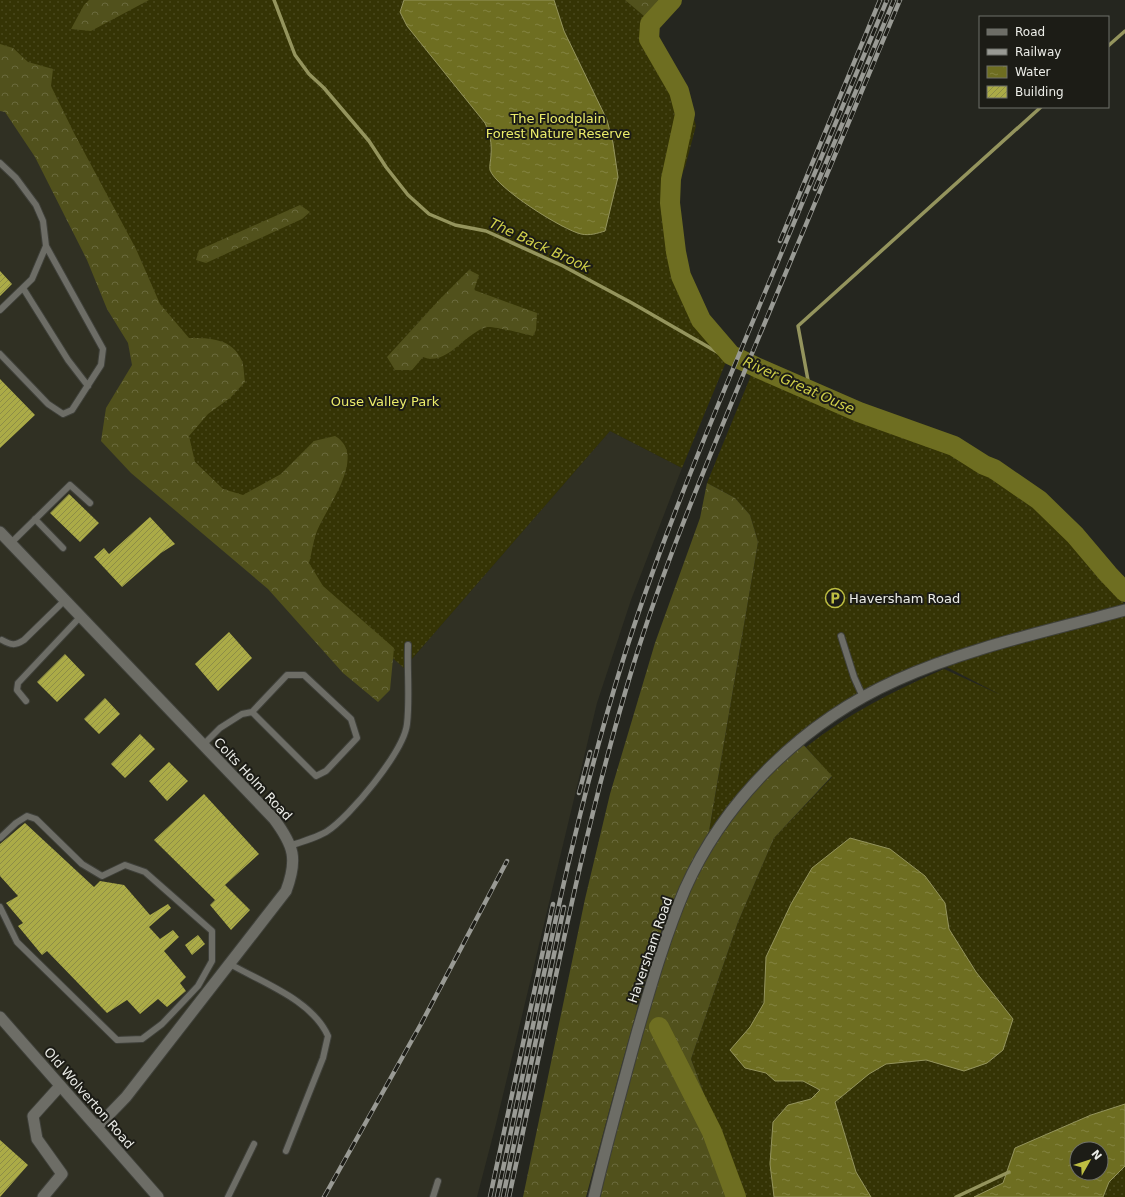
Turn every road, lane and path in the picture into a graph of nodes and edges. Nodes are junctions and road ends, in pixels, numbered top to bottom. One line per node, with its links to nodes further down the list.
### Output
1 (0, 163): 2 (lane)
2 (46, 246): 3 (lane); 6 (lane)
3 (23, 288): 4 (lane); 6 (lane)
4 (0, 310)
5 (0, 354): 6 (lane)
6 (88, 386)
7 (90, 503): 8 (lane)
8 (35, 519): 10 (lane); 11 (lane)
9 (0, 532): 10 (street, Colts Holm Road)
10 (11, 543): 12 (street, Colts Holm Road)
11 (63, 548)
12 (65, 600): 14 (street, Colts Holm Road); 16 (lane)
13 (1125, 610): 18 (street, Haversham Road)
14 (81, 616): 19 (lane); 21 (street, Colts Holm Road)
15 (841, 636): 18 (lane)
16 (2, 640)
17 (408, 644): 23 (lane)
18 (863, 697): 36 (street, Haversham Road)
19 (26, 701)
20 (252, 712): 20 (lane); 21 (lane)
21 (204, 745): 23 (street, Colts Holm Road)
22 (0, 838): 24 (lane)
23 (290, 846): 25 (street, Colts Holm Road)
24 (0, 907)
25 (230, 964): 28 (street, Colts Holm Road); 30 (lane)
26 (0, 1017): 27 (street, Old Wolverton Road)
27 (60, 1086): 28 (street, Old Wolverton Road); 32 (street)
28 (97, 1127): 33 (street, Old Wolverton Road)
29 (254, 1144): 34 (lane)
30 (286, 1151)
31 (438, 1181): 35 (lane)
32 (43, 1197)
33 (158, 1197)
34 (228, 1197)
35 (433, 1197)
36 (594, 1197)

